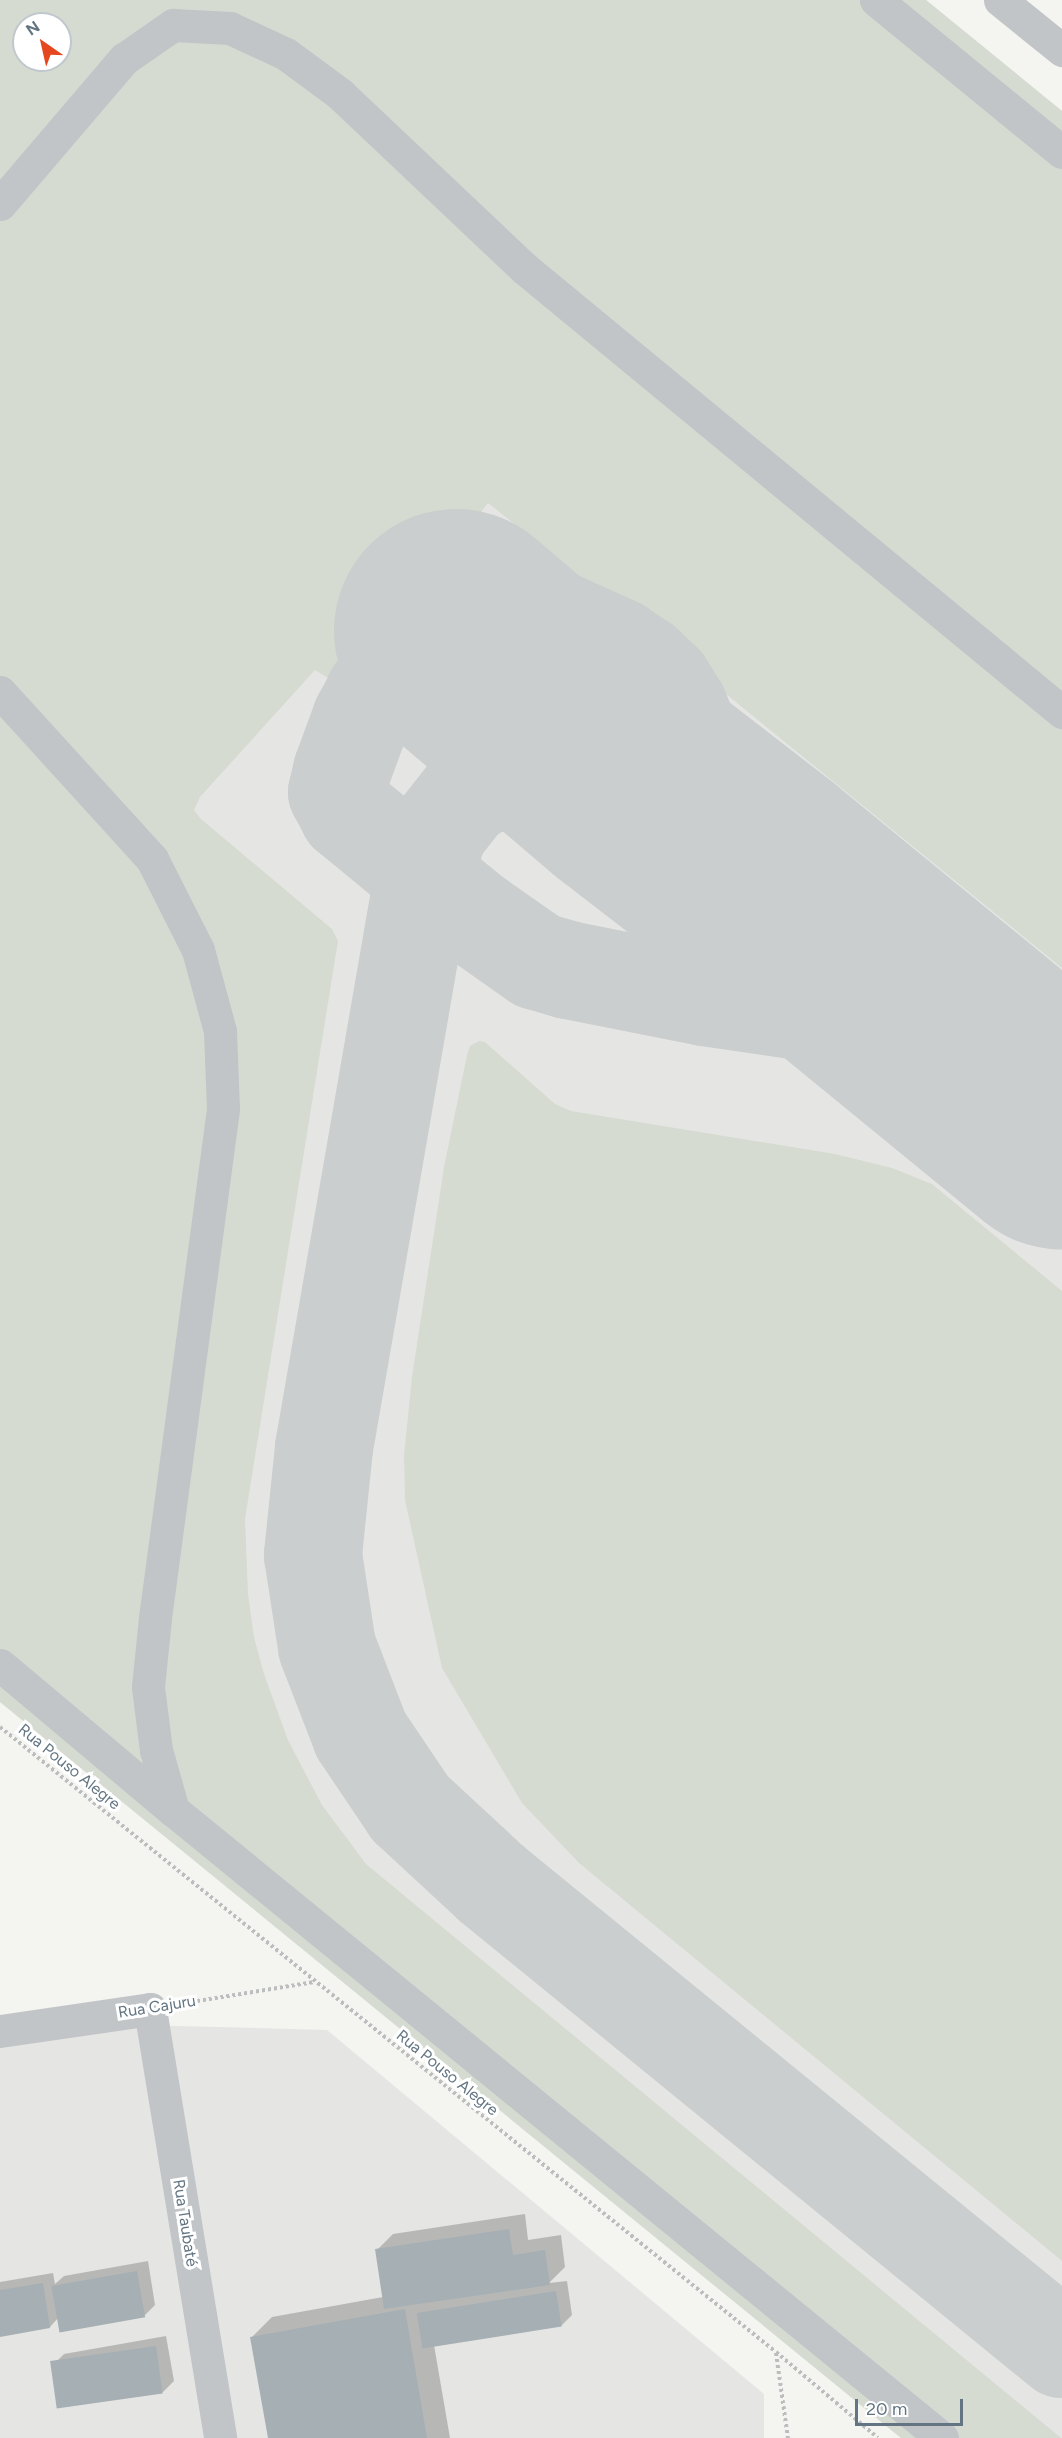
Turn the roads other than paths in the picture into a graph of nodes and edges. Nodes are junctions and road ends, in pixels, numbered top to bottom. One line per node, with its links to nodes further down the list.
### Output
1 (876, 0): 4 (street)
2 (1000, 0): 3 (street)
3 (1062, 50)
4 (1062, 152)
5 (0, 204): 7 (street)
6 (0, 692): 9 (street)
7 (1062, 712)
8 (0, 1665): 9 (street)
9 (173, 1810): 13 (street)
10 (150, 2009): 11 (street, Rua Cajuru); 12 (street, Rua Taubaté)
11 (0, 2031)
12 (220, 2438)
13 (942, 2438)

